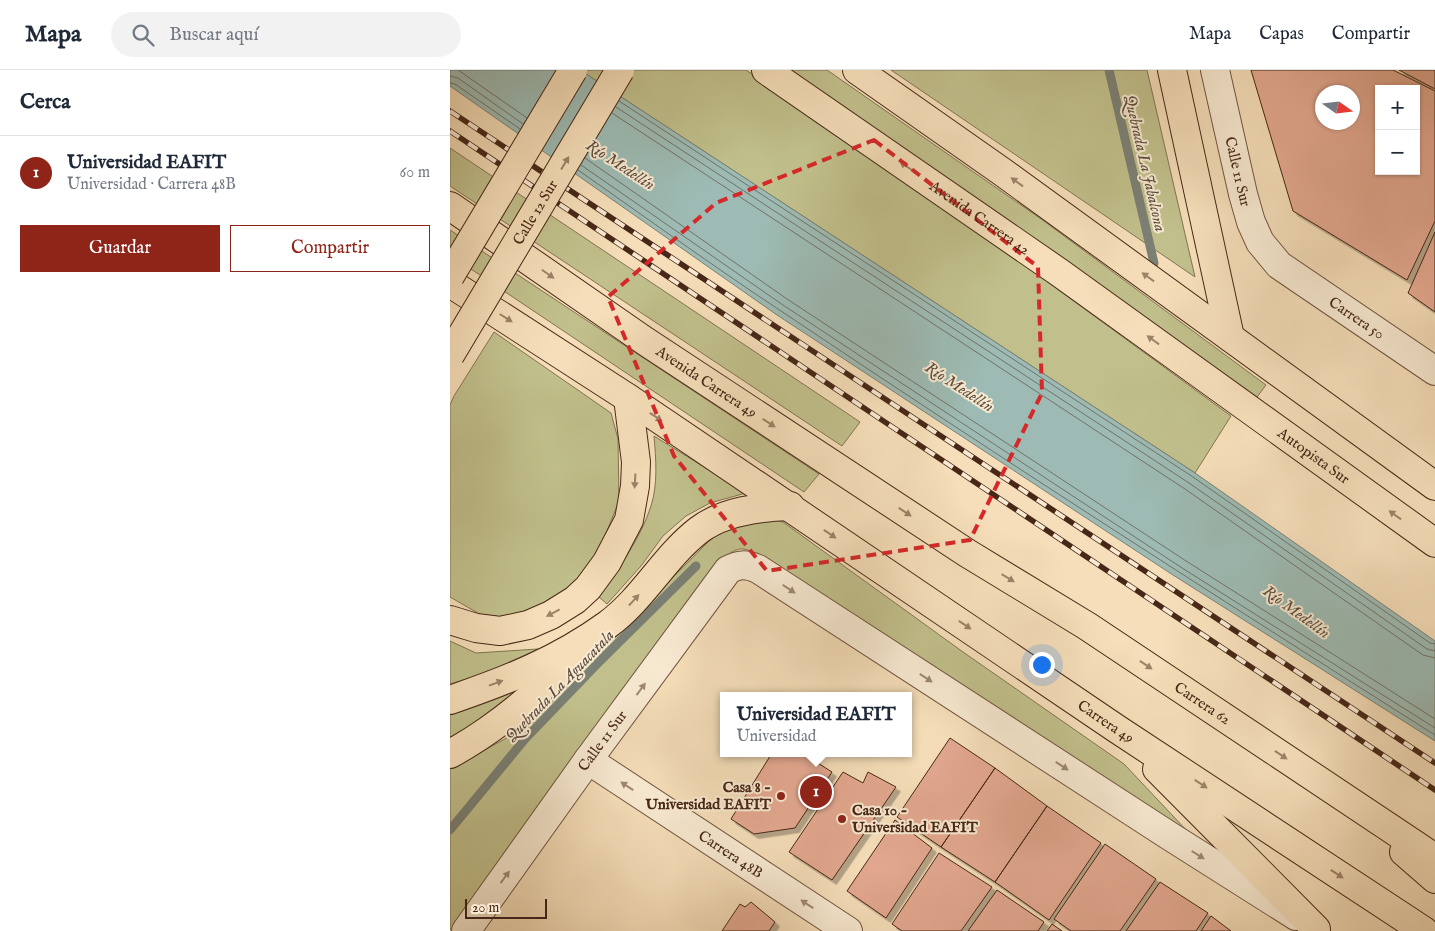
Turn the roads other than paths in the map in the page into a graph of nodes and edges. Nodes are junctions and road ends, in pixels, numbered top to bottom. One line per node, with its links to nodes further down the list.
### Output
1 (573, 70): 9 (main road, bridge)
2 (620, 70): 12 (main road, Calle 12 Sur, one-way to 2, bridge)
3 (766, 70): 13 (main road, Avenida Carrera 42, one-way to 3)
4 (857, 70): 11 (main road, one-way to 4)
5 (1172, 70): 11 (main road)
6 (1215, 70): 8 (street, Calle 11 Sur)
7 (450, 206): 19 (main road, Avenida Carrera 49, one-way to 19)
8 (1279, 264): 14 (street, Carrera 50)
9 (450, 276)
10 (450, 283): 15 (main road, one-way to 15)
11 (1230, 336): 16 (main road)
12 (450, 355)
13 (1192, 369): 18 (main road, Autopista Sur, one-way to 13)
14 (1435, 370)
15 (628, 398): 17 (main road, one-way to 17); 20 (main road, one-way to 20)
16 (1435, 486)
17 (790, 506): 21 (main road, one-way to 17); 23 (main road, Carrera 49, one-way to 23)
18 (1435, 543)
19 (967, 553): 26 (main road, Carrera 62, one-way to 26)
20 (450, 620)
21 (608, 624): 22 (main road, one-way to 21); 24 (main road)
22 (450, 700)
23 (1117, 728): 29 (main road); 32 (main road, Carrera 49, one-way to 32)
24 (450, 754)
25 (588, 760): 29 (street, Calle 11 Sur, one-way to 29); 30 (street, Calle 11 Sur, one-way to 25); 31 (street, Carrera 48B, one-way to 25)
26 (1338, 793): 27 (main road, Carrera 62); 28 (main road)
27 (1435, 858)
28 (1435, 879)
29 (1317, 930)
30 (466, 931)
31 (848, 931)
32 (1424, 931)

